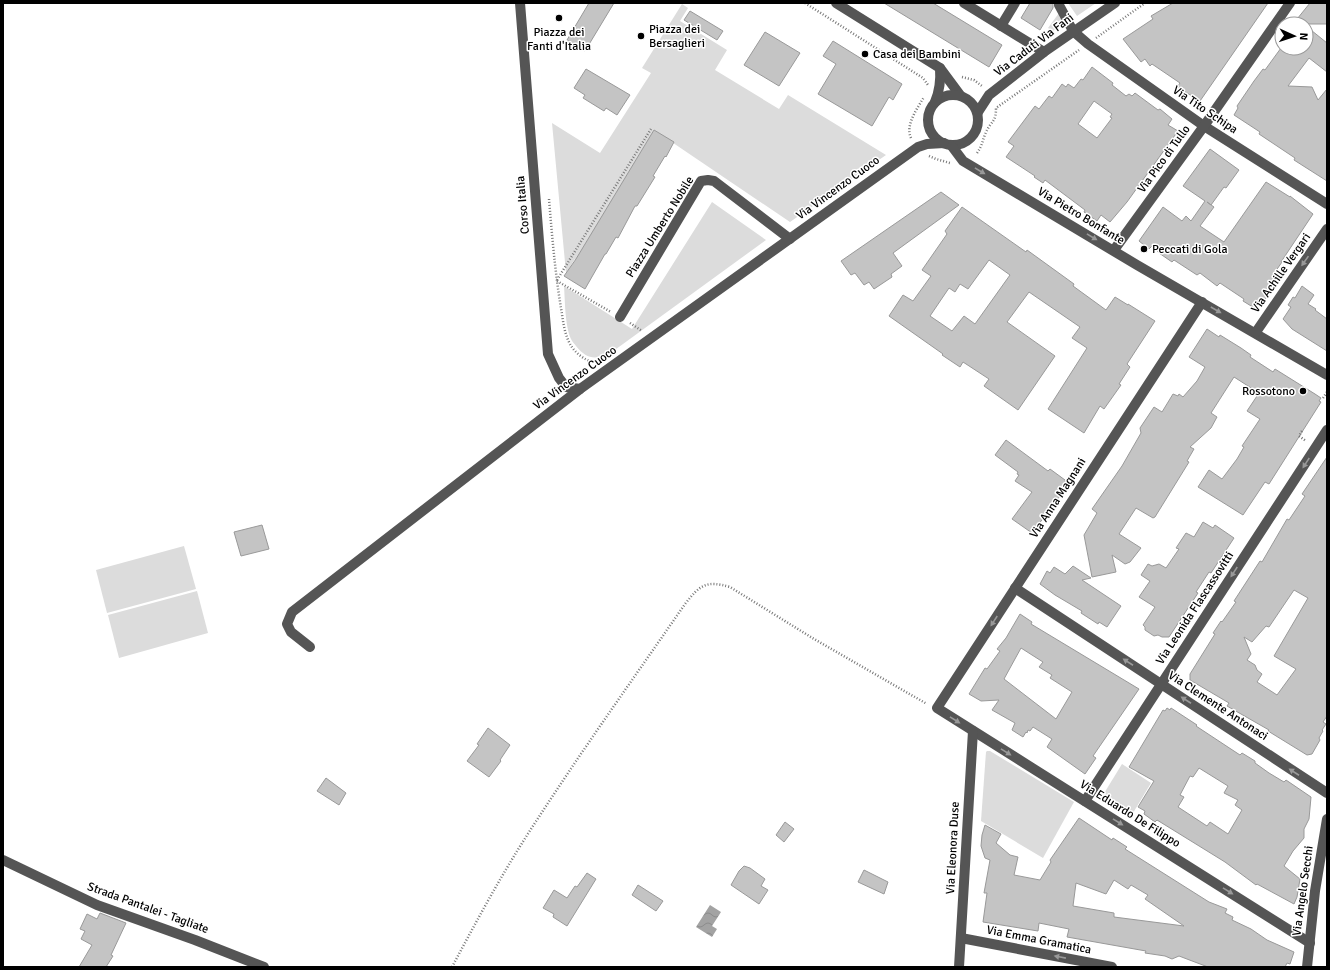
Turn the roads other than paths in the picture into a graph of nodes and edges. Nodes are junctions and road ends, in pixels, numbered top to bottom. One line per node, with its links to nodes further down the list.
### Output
1 (520, 3): 28 (street, Corso Italia)
2 (836, 3): 11 (street)
3 (964, 3): 8 (street)
4 (1015, 3): 8 (street)
5 (1115, 3): 9 (street, Via Caduti Via Fani)
6 (1290, 3): 17 (street, Via Pico di Tullo)
7 (1058, 5): 9 (street, Via Tito Schipa)
8 (1001, 26): 10 (street)
9 (1073, 31): 10 (street, Via Caduti Via Fani); 17 (street, Via Tito Schipa)
10 (1044, 52): 12 (street, Via Caduti Via Fani)
11 (940, 68): 13 (street); 14 (street)
12 (986, 91): 13 (street); 15 (street, Via Caduti Via Fani)
13 (964, 97): 14 (street); 15 (street)
14 (935, 102): 16 (street)
15 (978, 112): 18 (street)
16 (928, 126): 18 (street); 19 (street, Via Vincenzo Cuoco)
17 (1204, 126): 20 (street, Via Tito Schipa); 23 (street, Via Pico di Tullo)
18 (948, 144): 19 (street, Via Vincenzo Cuoco); 23 (street, Via Pietro Bonfante, one-way to 23)
19 (919, 147): 22 (street, Via Vincenzo Cuoco)
20 (1327, 204)
21 (1327, 229): 26 (street, Via Achille Vergari, one-way to 26)
22 (790, 239): 25 (street, Piazza Umberto Nobile); 28 (street, Via Vincenzo Cuoco)
23 (1114, 250): 24 (street, Via Pietro Bonfante)
24 (1202, 302): 26 (street, Via Pietro Bonfante, one-way to 26); 30 (street, Via Anna Magnani)
25 (620, 317)
26 (1256, 332): 27 (street, Via Pietro Bonfante)
27 (1327, 375)
28 (580, 389): 31 (street, Via Vincenzo Cuoco)
29 (1327, 430): 32 (street, Via Leonida Flascassovitti, one-way to 32)
30 (1015, 588): 32 (street, Via Clemente Antonaci, one-way to 30); 33 (street, Via Anna Magnani, one-way to 33)
31 (310, 647)
32 (1161, 684): 35 (street, Via Clemente Antonaci, one-way to 32); 36 (street, Via Leonida Flascassovitti)
33 (937, 708): 34 (street, Via Eduardo De Filippo, one-way to 34)
34 (973, 731): 36 (street, Via Eduardo De Filippo, one-way to 36); 39 (street, Via Eleonora Duse)
35 (1327, 793)
36 (1085, 801): 40 (street, Via Eduardo De Filippo, one-way to 40)
37 (1327, 819): 40 (street, Via Angelo Secchi)
38 (3, 860): 41 (street, Strada Pantalei - Tagliate)
39 (961, 938): 42 (street, Via Eleonora Duse); 43 (street, Via Emma Gramatica, one-way to 39)
40 (1310, 942): 44 (street, Via Angelo Secchi)
41 (264, 967)
42 (960, 967)
43 (1112, 967)
44 (1307, 967)

